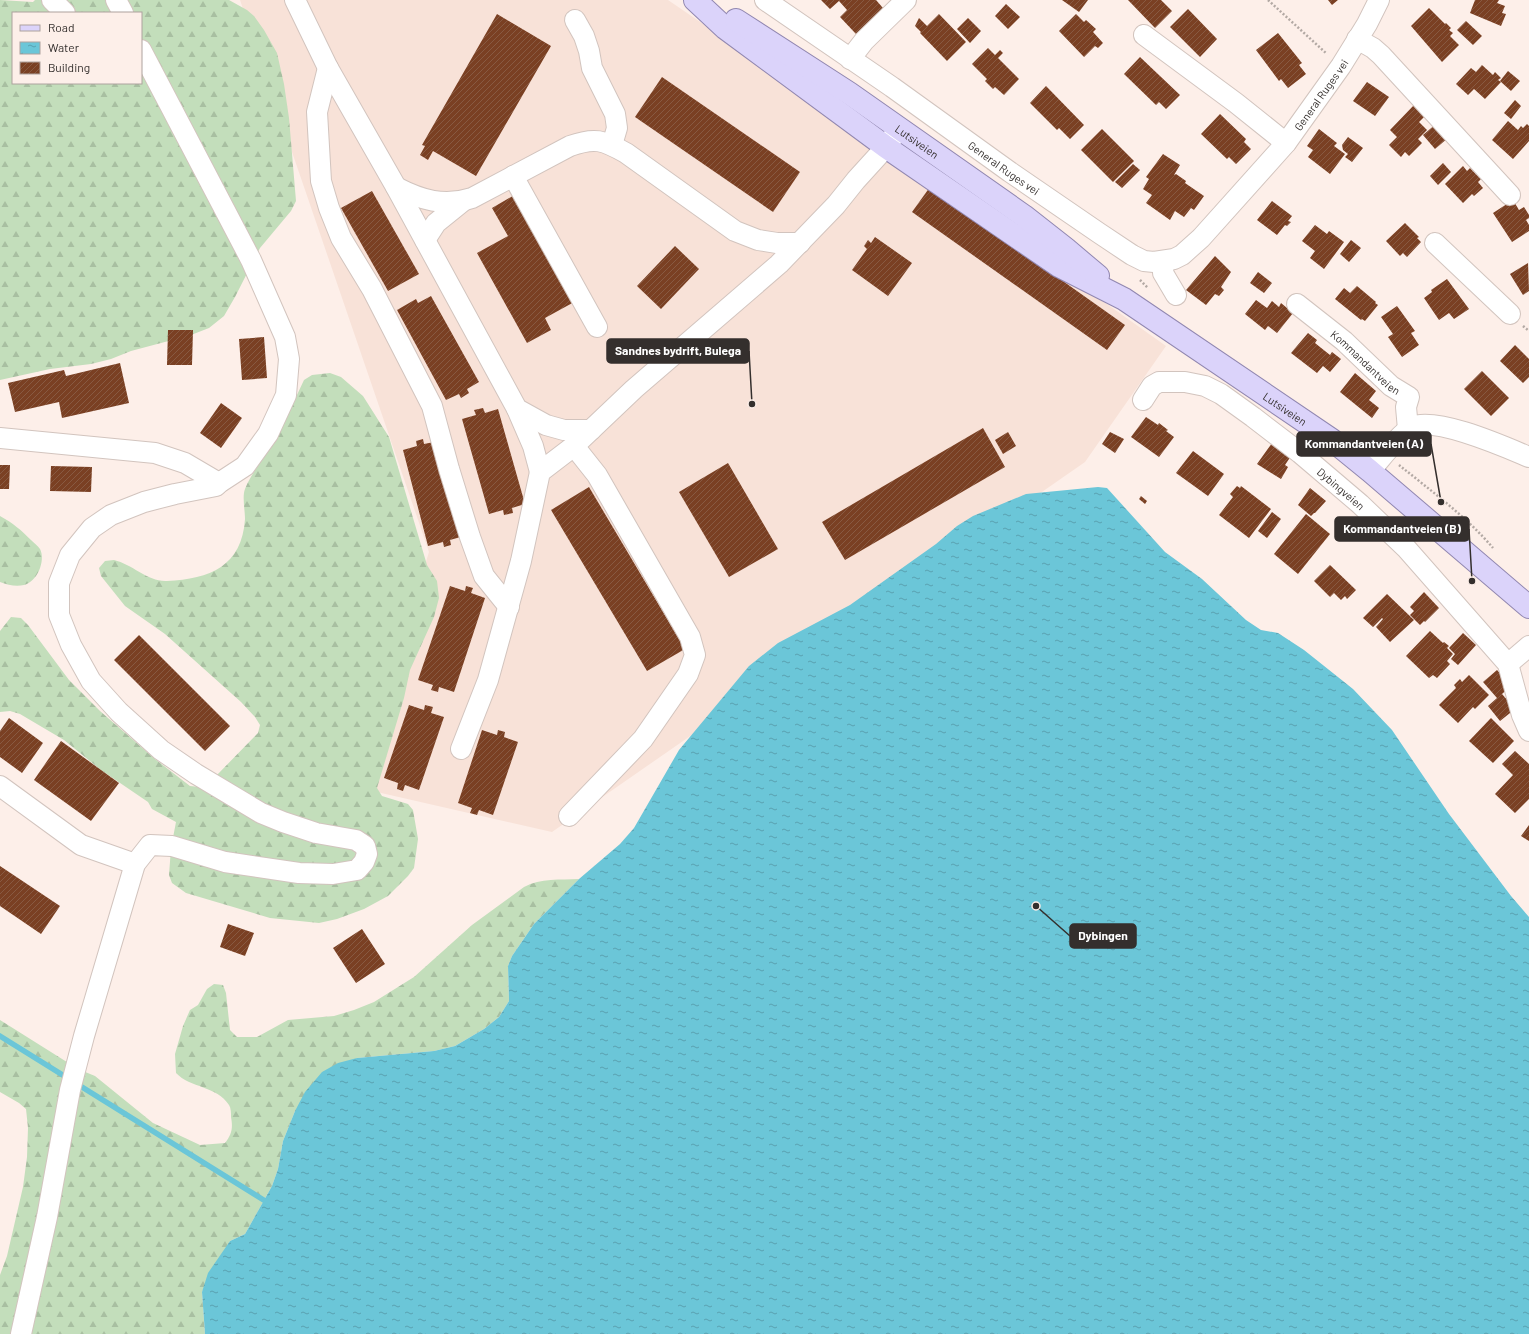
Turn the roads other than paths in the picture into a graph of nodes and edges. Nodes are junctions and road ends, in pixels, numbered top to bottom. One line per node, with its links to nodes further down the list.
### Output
1 (52, 0): 8 (street)
2 (116, 0): 9 (street)
3 (295, 0): 15 (street)
4 (764, 0): 14 (street, General Ruges vei)
5 (906, 0): 14 (street)
6 (1379, 0): 12 (street, General Ruges vei)
7 (696, 1): 18 (main road, Lutsiveien); 21 (main road, Lutsiveien)
8 (64, 12)
9 (122, 12)
10 (575, 20): 20 (street)
11 (1144, 35): 19 (street)
12 (1357, 39): 19 (street, General Ruges vei); 24 (street)
13 (142, 52): 17 (street)
14 (850, 59): 29 (street, General Ruges vei)
15 (328, 68): 23 (street); 45 (street)
16 (142, 76): 17 (street)
17 (159, 85): 44 (street)
18 (899, 128): 21 (street); 31 (main road, Lutsiveien)
19 (1286, 143): 29 (street, General Ruges vei)
20 (612, 145): 22 (street); 27 (street)
21 (886, 147): 27 (street); 31 (main road, Lutsiveien)
22 (513, 176): 25 (street); 34 (street)
23 (396, 187): 25 (street); 26 (street)
24 (1510, 195)
25 (462, 202): 26 (street)
26 (425, 240): 36 (street)
27 (800, 243): 38 (street)
28 (1435, 243): 33 (street)
29 (1164, 261): 30 (street)
30 (1176, 295)
31 (1124, 299): 42 (main road, Lutsiveien)
32 (1297, 304): 37 (street, Kommandantveien)
33 (1510, 314)
34 (597, 327)
35 (1143, 400): 48 (street, Dybingveien)
36 (517, 410): 38 (street); 43 (street)
37 (1408, 429): 41 (street); 42 (street)
38 (591, 430): 40 (street)
39 (0, 438): 44 (street)
40 (574, 446): 43 (street); 52 (street)
41 (1529, 457)
42 (1370, 471): 46 (main road, Lutsiveien)
43 (540, 472): 45 (street)
44 (219, 484): 53 (street)
45 (509, 606): 50 (street)
46 (1529, 607)
47 (1529, 646): 48 (street)
48 (1508, 664): 49 (street, Dybingveien)
49 (1529, 731)
50 (462, 749)
51 (0, 786): 53 (street)
52 (569, 816)
53 (135, 864): 54 (street)
54 (21, 1334)

